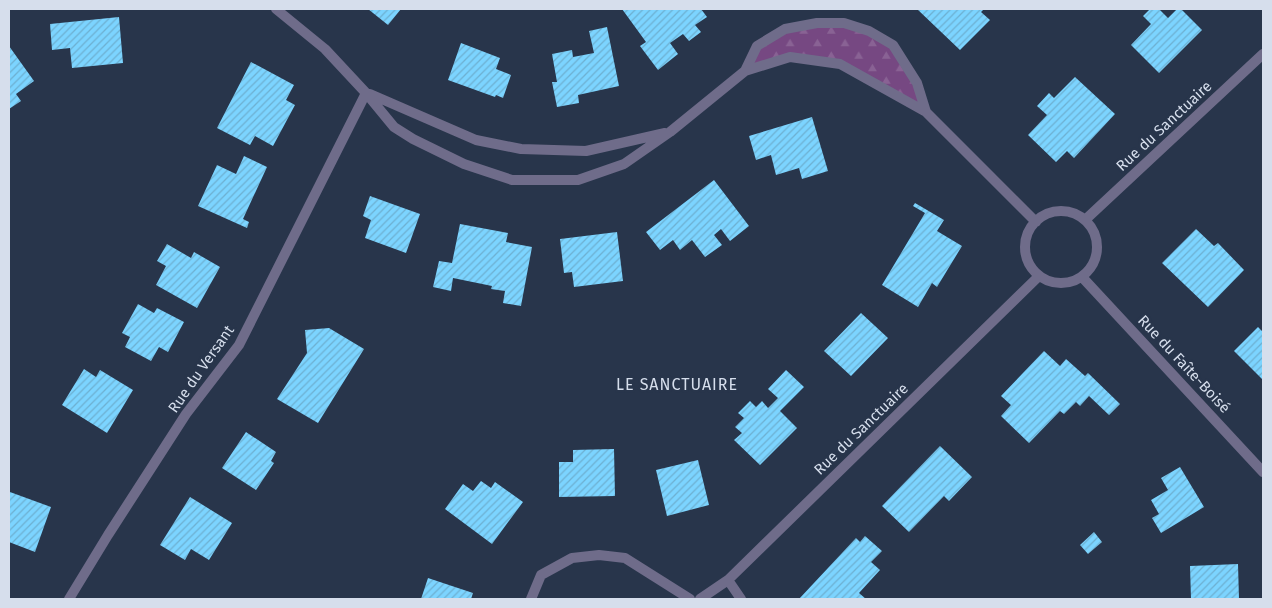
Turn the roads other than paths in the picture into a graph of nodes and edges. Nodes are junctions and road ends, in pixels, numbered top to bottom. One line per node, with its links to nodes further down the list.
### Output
1 (276, 9): 4 (street)
2 (1263, 54): 7 (street, Rue du Sanctuaire)
3 (745, 71): 5 (street); 5 (street); 6 (street)
4 (366, 93): 6 (street); 6 (street); 13 (street, Rue du Versant)
5 (926, 112): 8 (street)
6 (670, 132)
7 (1085, 220): 8 (street); 10 (street)
8 (1036, 222): 9 (street)
9 (1039, 276): 10 (street); 12 (street, Rue du Sanctuaire)
10 (1082, 277): 11 (street, Rue du Faîte-Boisé)
11 (1263, 472)
12 (728, 580): 16 (street, Rue du Sanctuaire); 17 (street)
13 (69, 599)
14 (531, 599): 15 (street)
15 (690, 599)
16 (700, 599)
17 (741, 599)

